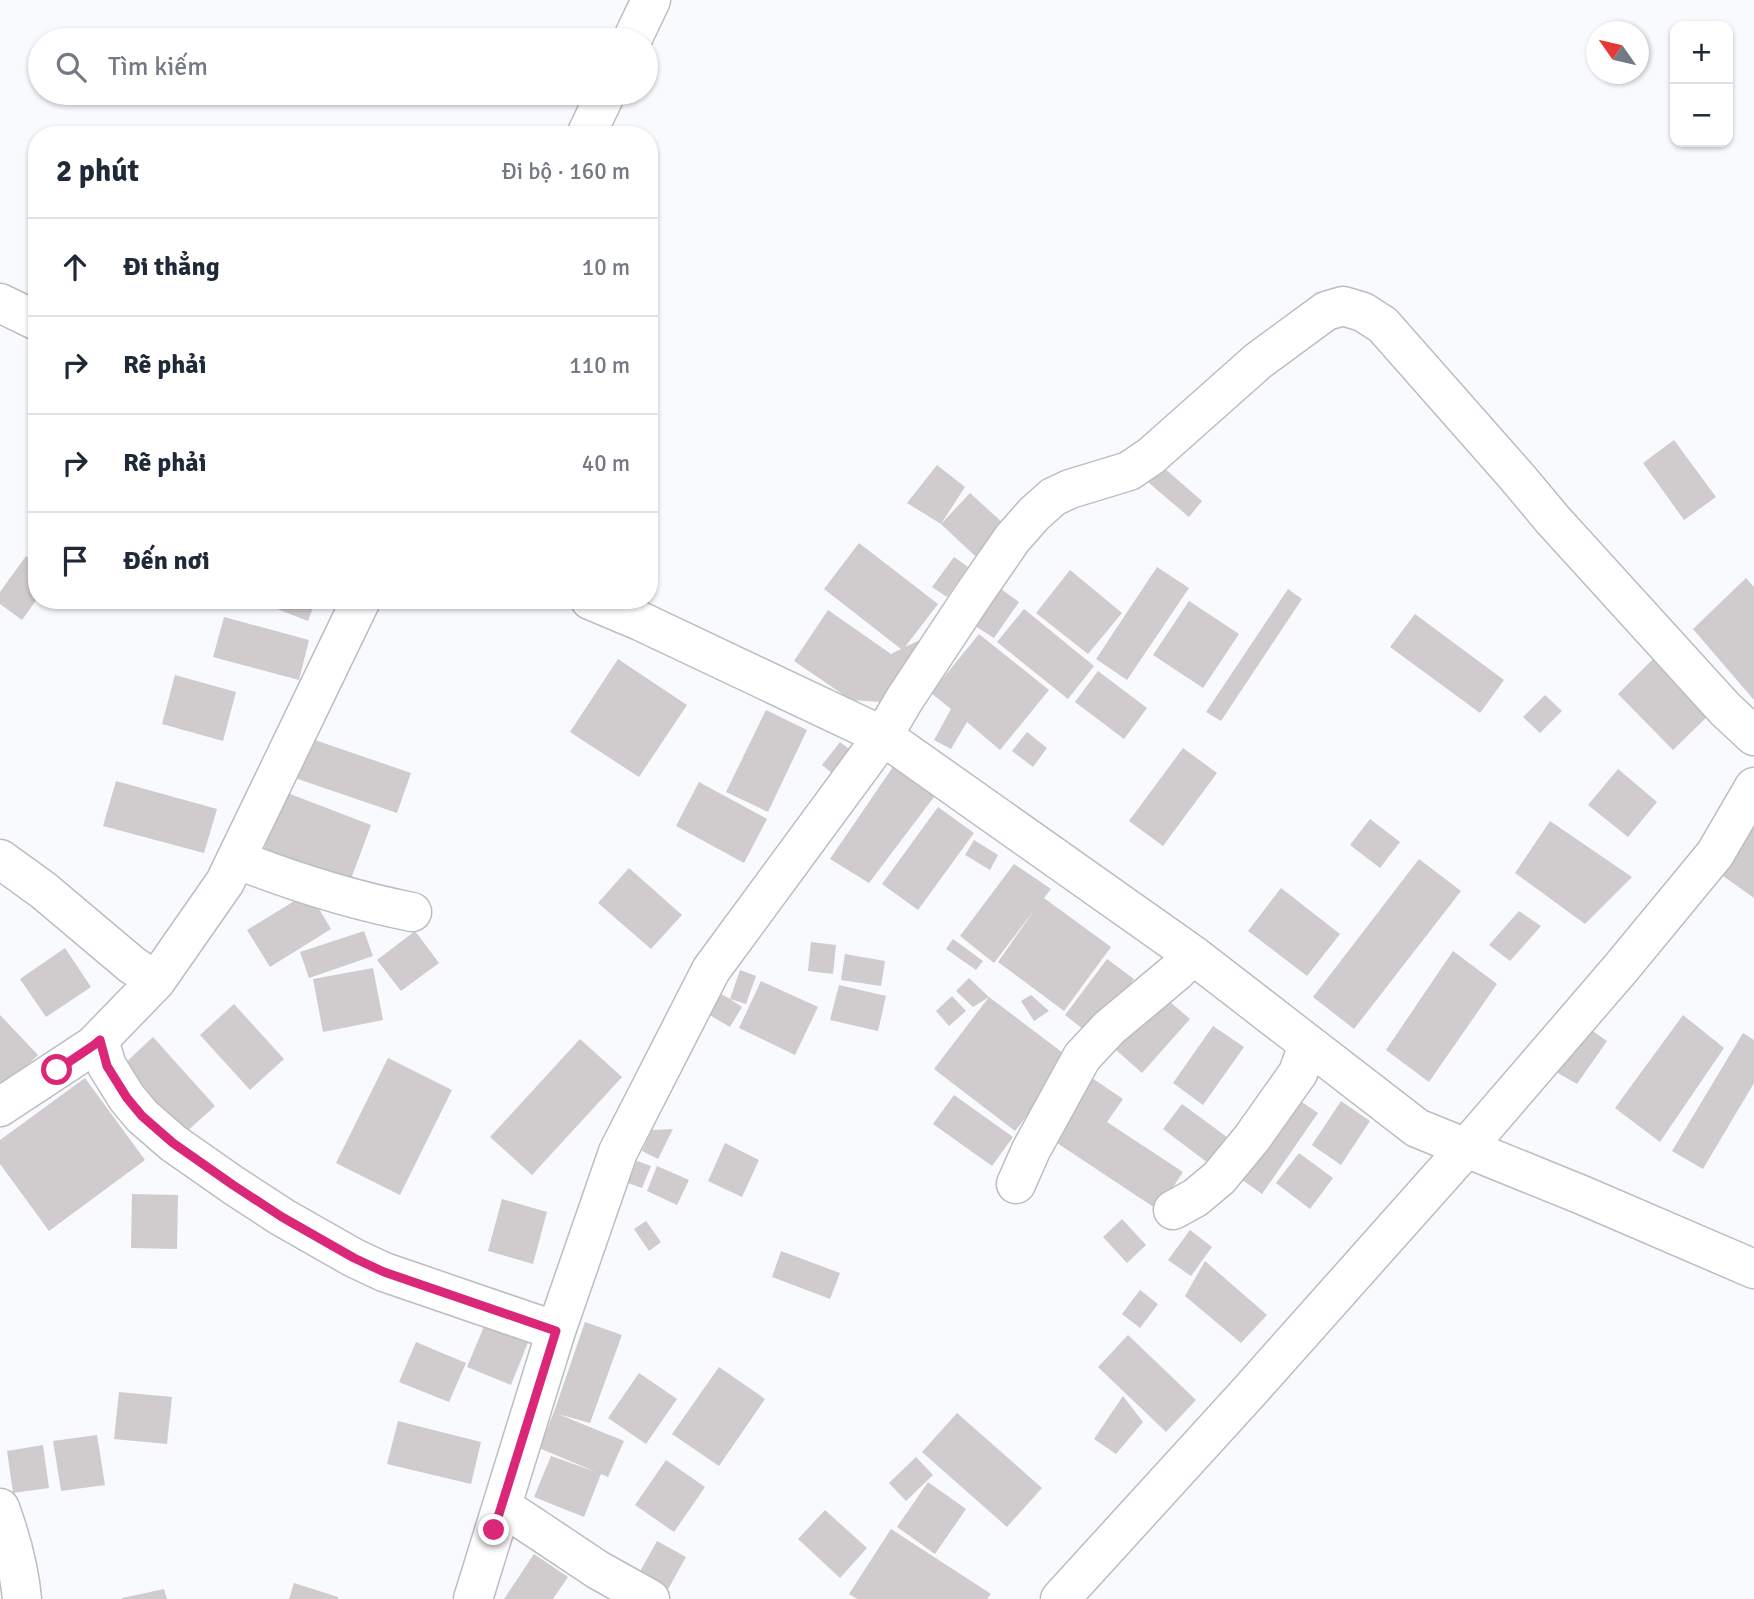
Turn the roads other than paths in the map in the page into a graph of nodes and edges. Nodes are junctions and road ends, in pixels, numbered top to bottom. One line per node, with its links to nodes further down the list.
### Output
1 (651, 0): 2 (street)
2 (638, 28)
3 (600, 105): 4 (street)
4 (590, 126)
5 (0, 303): 6 (street)
6 (28, 317)
7 (357, 609): 13 (street)
8 (611, 609): 9 (street)
9 (884, 736): 10 (street); 15 (street); 24 (street)
10 (1754, 736)
11 (1754, 787): 20 (street)
12 (0, 859): 16 (street)
13 (236, 859): 14 (street); 16 (street)
14 (412, 912)
15 (1193, 955): 18 (street); 21 (street)
16 (156, 981): 17 (street)
17 (100, 1040): 19 (street); 24 (street)
18 (1308, 1045): 20 (street); 22 (street)
19 (0, 1107)
20 (1466, 1148): 23 (street); 30 (street)
21 (1016, 1184)
22 (1173, 1210)
23 (1754, 1269)
24 (556, 1331): 25 (street)
25 (502, 1506): 28 (street); 29 (street)
26 (0, 1508): 27 (street)
27 (22, 1599)
28 (473, 1599)
29 (650, 1599)
30 (1060, 1599)

